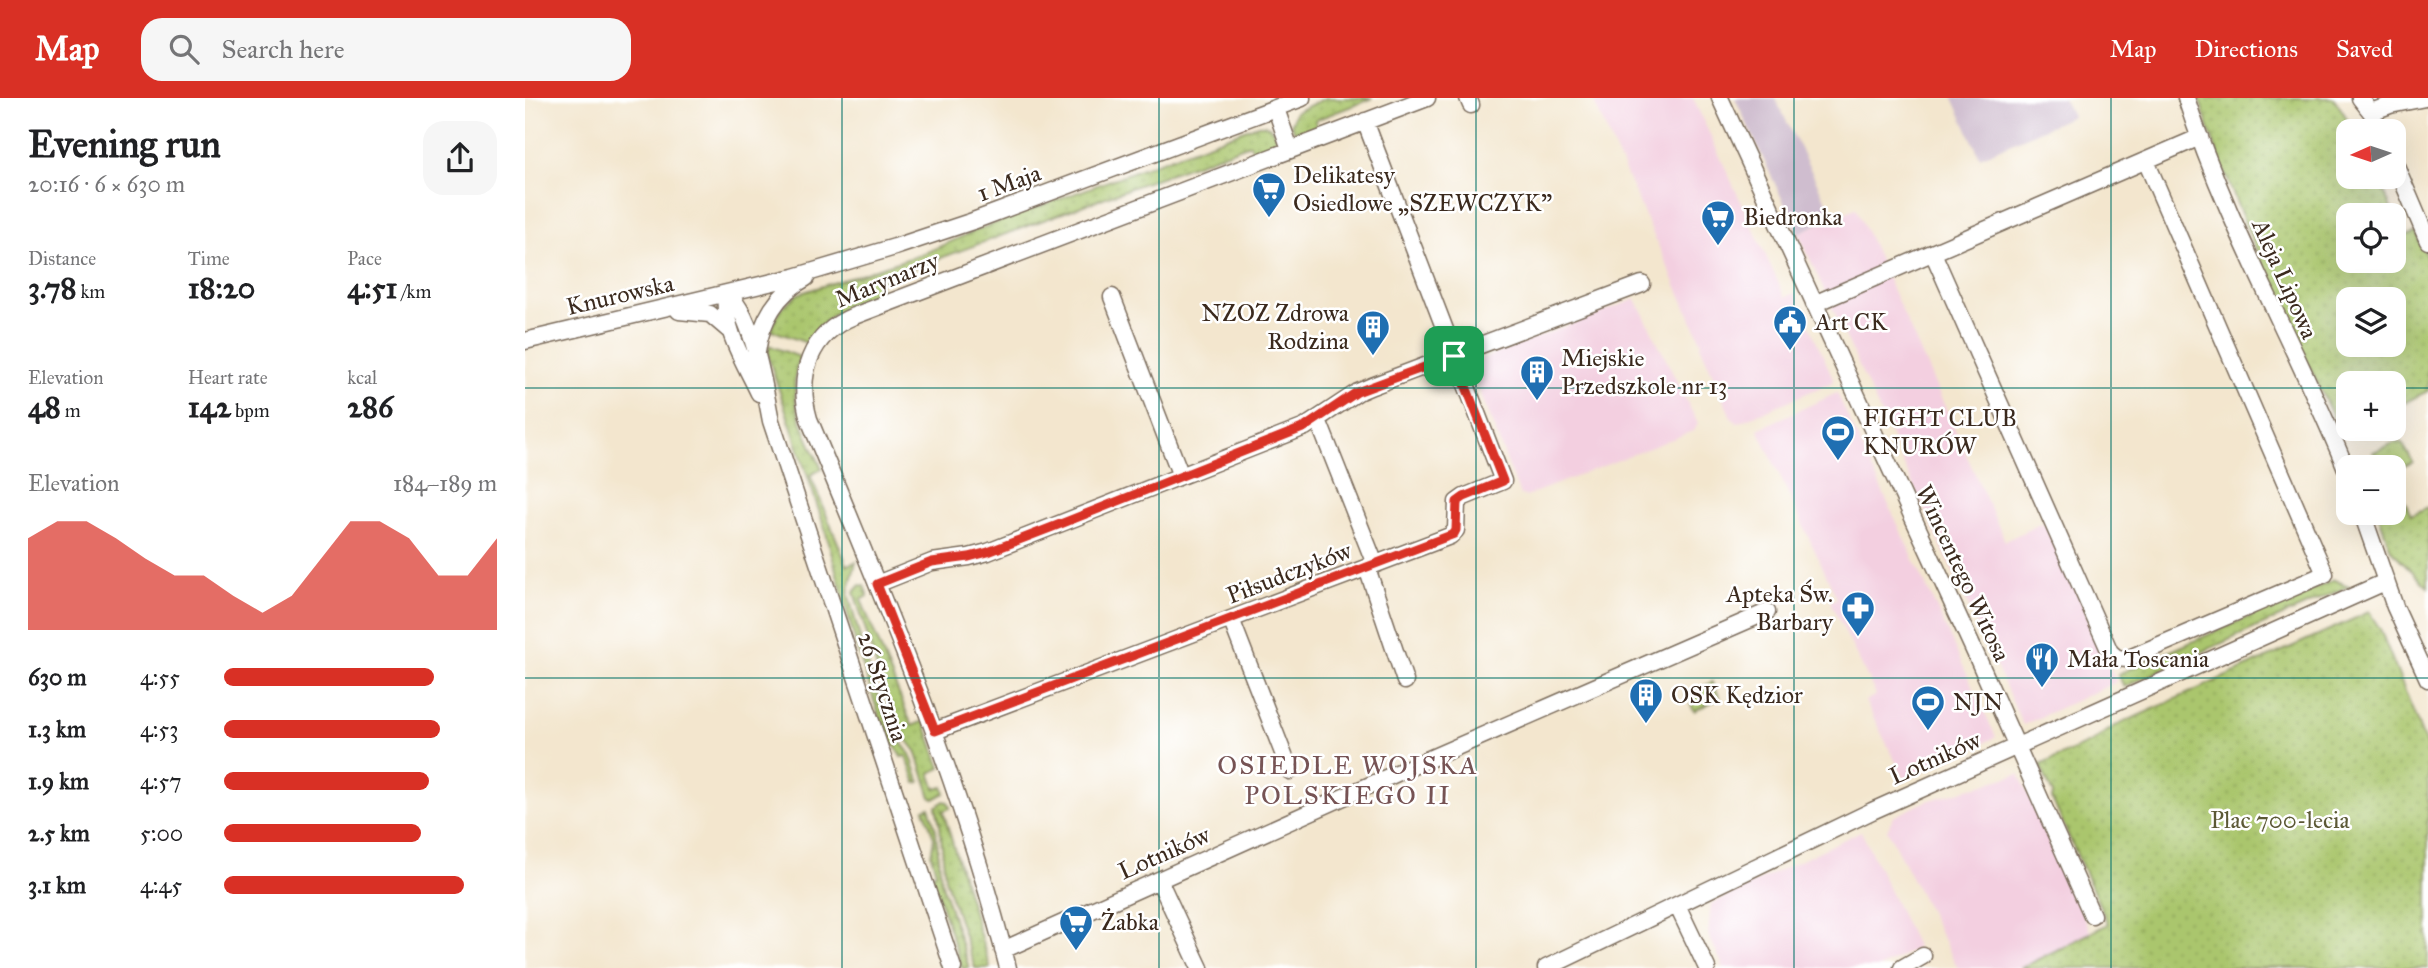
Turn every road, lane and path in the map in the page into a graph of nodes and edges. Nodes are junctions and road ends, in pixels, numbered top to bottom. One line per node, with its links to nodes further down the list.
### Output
1 (1302, 98): 7 (street, 1 Maja)
2 (1427, 98): 10 (street, Marynarzy)
3 (1720, 98): 21 (street, Wincentego Witosa)
4 (2186, 98): 11 (street, Aleja Lipowa)
5 (2360, 98): 8 (street)
6 (2425, 98): 8 (street)
7 (1276, 109): 12 (street); 17 (street, 1 Maja)
8 (2371, 111): 9 (street)
9 (2375, 119)
10 (1365, 121): 12 (street, Marynarzy); 26 (street, Piłsudczyków)
11 (2200, 137): 13 (street); 29 (street, Aleja Lipowa)
12 (1290, 149): 34 (street, Marynarzy)
13 (2146, 161): 16 (street); 16 (street)
14 (2406, 189): 15 (street)
15 (2428, 241)
16 (1933, 253): 21 (street)
17 (831, 266): 19 (street, 1 Maja); 25 (street)
18 (1642, 284): 26 (street)
19 (726, 294): 22 (street, Knurowska); 23 (street, 26 Stycznia); 25 (street, 26 Stycznia)
20 (1112, 297): 30 (street)
21 (1814, 304): 40 (street, Wincentego Witosa)
22 (642, 314): 23 (street); 24 (street, Knurowska)
23 (732, 333): 28 (street, 26 Stycznia)
24 (525, 341)
25 (757, 355): 28 (street, 26 Stycznia)
26 (1454, 356): 27 (street); 32 (street, Piłsudczyków)
27 (1318, 420): 30 (street); 32 (street)
28 (771, 421): 47 (street, 26 Stycznia)
29 (2340, 455)
30 (1181, 476): 34 (street)
31 (2366, 525): 33 (street)
32 (1371, 566): 36 (street, Piłsudczyków); 38 (street)
33 (2385, 582): 37 (street); 40 (street, Lotników)
34 (877, 584): 39 (street, Marynarzy)
35 (1767, 612): 42 (street, Lotników)
36 (1231, 619): 39 (street, Piłsudczyków); 41 (street)
37 (2428, 679)
38 (1405, 681)
39 (935, 731): 45 (street, Marynarzy)
40 (2017, 746): 43 (street, Lotników); 44 (street, Wincentego Witosa)
41 (1290, 771)
42 (1159, 880): 45 (street, Lotników); 49 (street)
43 (1677, 905): 50 (street, Lotników); 51 (street)
44 (2092, 915)
45 (1003, 950): 48 (street, Marynarzy)
46 (1923, 956): 52 (street)
47 (953, 968)
48 (1008, 968)
49 (1199, 968)
50 (1546, 968)
51 (1707, 968)
52 (1902, 968)

